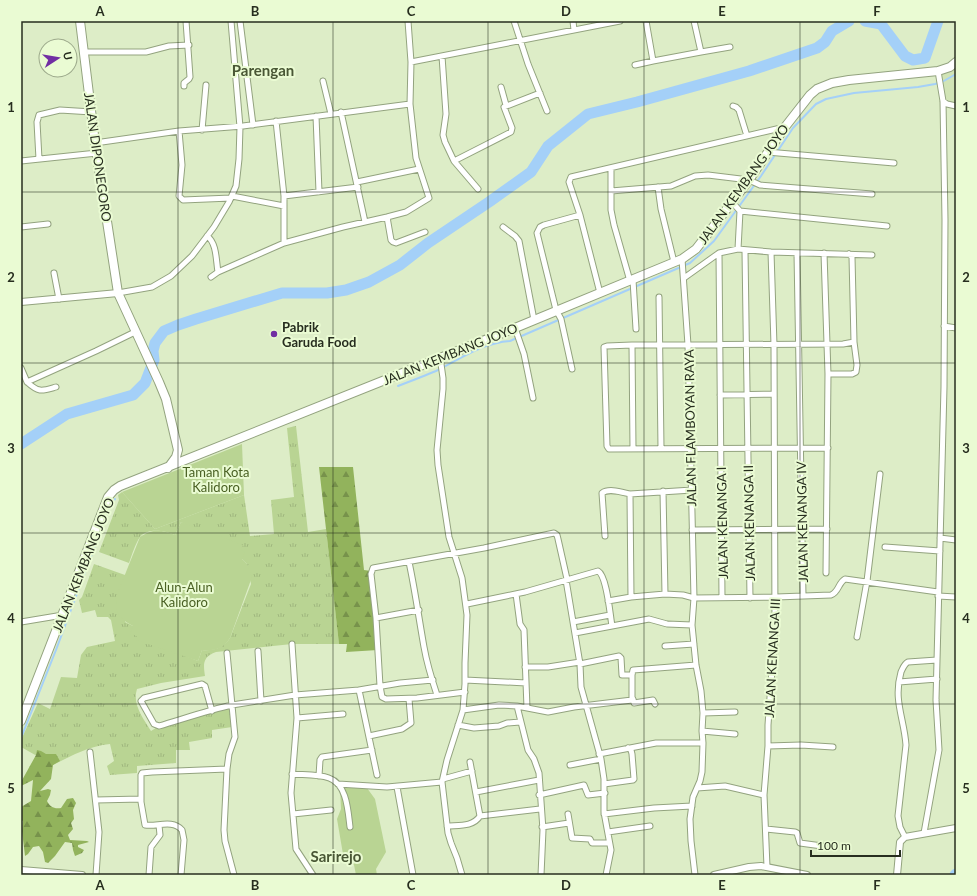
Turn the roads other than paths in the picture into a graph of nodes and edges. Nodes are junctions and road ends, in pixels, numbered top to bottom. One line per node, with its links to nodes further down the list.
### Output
1 (80, 21): 15 (main road, JALAN DIPONEGORO)
2 (186, 21): 13 (street)
3 (231, 21): 40 (street)
4 (240, 21): 39 (street)
5 (408, 21): 19 (street)
6 (514, 21): 12 (street)
7 (573, 21): 11 (street)
8 (620, 21): 11 (street)
9 (646, 21): 18 (street)
10 (694, 21): 16 (street)
11 (574, 30): 12 (street)
12 (520, 41): 17 (street); 27 (street)
13 (189, 45): 15 (street); 25 (street)
14 (730, 47): 16 (street)
15 (84, 52): 34 (main road, JALAN DIPONEGORO)
16 (701, 52): 18 (street)
17 (442, 56): 19 (street); 50 (street)
18 (653, 61): 21 (street)
19 (411, 62): 29 (street)
20 (956, 62): 22 (main road, JALAN KEMBANG JOYO)
21 (635, 65)
22 (938, 71): 28 (street); 41 (main road, JALAN KEMBANG JOYO)
23 (323, 81): 36 (street)
24 (206, 85): 42 (street)
25 (184, 86)
26 (501, 87): 30 (street)
27 (540, 94): 30 (street); 33 (street)
28 (943, 101): 32 (street); 97 (street)
29 (410, 104): 35 (street); 53 (street)
30 (506, 105): 50 (street)
31 (733, 106): 44 (street)
32 (956, 106)
33 (547, 111)
34 (92, 112): 45 (main road, JALAN DIPONEGORO); 48 (street)
35 (341, 112): 36 (street); 55 (street)
36 (331, 114): 37 (street)
37 (316, 116): 38 (street); 58 (street)
38 (276, 121): 39 (street); 61 (street)
39 (254, 125): 40 (street)
40 (240, 126): 42 (street); 62 (street)
41 (785, 127): 44 (street); 46 (main road, JALAN KEMBANG JOYO)
42 (202, 130): 43 (street)
43 (178, 131): 45 (street); 62 (street)
44 (747, 136): 52 (street)
45 (95, 143): 47 (main road, JALAN DIPONEGORO)
46 (767, 152): 51 (street); 54 (main road, JALAN KEMBANG JOYO)
47 (97, 153): 48 (street); 90 (main road, JALAN DIPONEGORO)
48 (39, 159): 49 (street)
49 (21, 160)
50 (454, 161): 57 (street)
51 (894, 164)
52 (611, 168): 59 (street); 66 (street)
53 (419, 169): 55 (street); 67 (street)
54 (749, 180): 56 (street); 60 (street); 63 (main road, JALAN KEMBANG JOYO)
55 (358, 185): 58 (street); 68 (street)
56 (658, 187): 59 (street); 84 (street, JALAN FLAMBOYAN RAYA)
57 (478, 189)
58 (319, 192): 61 (street)
59 (611, 192): 89 (street)
60 (872, 194)
61 (284, 196): 64 (street)
62 (231, 197): 64 (street); 74 (street)
63 (732, 202): 65 (street); 84 (main road, JALAN KEMBANG JOYO)
64 (284, 206): 75 (street)
65 (740, 211): 70 (street); 76 (street)
66 (580, 215): 91 (street); 95 (street)
67 (387, 218): 68 (street); 73 (street)
68 (365, 222): 75 (street)
69 (48, 224): 71 (street)
70 (887, 226)
71 (21, 227)
72 (503, 227): 96 (street)
73 (424, 232)
74 (207, 236): 85 (street); 90 (street)
75 (284, 243): 85 (street)
76 (738, 249): 77 (street); 78 (street)
77 (745, 251): 79 (street); 108 (street, JALAN KENANGA II)
78 (719, 252): 88 (street); 107 (street, JALAN KENANGA I)
79 (771, 252): 80 (street); 109 (street, JALAN KENANGA III)
80 (798, 253): 81 (street); 110 (street, JALAN KENANGA IV)
81 (824, 253): 82 (street); 103 (street)
82 (849, 254): 83 (street); 102 (street)
83 (872, 255)
84 (678, 261): 88 (street, JALAN FLAMBOYAN RAYA); 89 (main road, JALAN KEMBANG JOYO)
85 (218, 272): 87 (street)
86 (54, 273): 92 (street)
87 (211, 277)
88 (684, 278): 106 (street, JALAN FLAMBOYAN RAYA)
89 (631, 281): 91 (main road, JALAN KEMBANG JOYO); 100 (street)
90 (118, 293): 92 (street); 101 (main road, JALAN DIPONEGORO)
91 (600, 293): 95 (main road, JALAN KEMBANG JOYO)
92 (59, 298): 94 (street)
93 (658, 298): 105 (street)
94 (21, 302)
95 (556, 310): 96 (main road, JALAN KEMBANG JOYO); 113 (street)
96 (534, 320): 98 (main road, JALAN KEMBANG JOYO)
97 (944, 326): 99 (street); 143 (street)
98 (514, 328): 111 (main road, JALAN KEMBANG JOYO); 120 (street)
99 (956, 328)
100 (636, 329)
101 (135, 332): 115 (street); 121 (main road, JALAN DIPONEGORO)
102 (854, 342): 103 (street); 114 (street)
103 (827, 344): 110 (street); 114 (street)
104 (632, 345): 105 (street); 127 (street); 127 (street)
105 (660, 345): 106 (street); 122 (street)
106 (688, 345): 107 (street); 123 (street, JALAN FLAMBOYAN RAYA)
107 (720, 345): 108 (street); 119 (street, JALAN KENANGA I)
108 (747, 345): 109 (street); 117 (street, JALAN KENANGA II)
109 (774, 345): 110 (street); 118 (street, JALAN KENANGA III)
110 (800, 345): 125 (street, JALAN KENANGA IV)
111 (440, 357): 130 (main road, JALAN KEMBANG JOYO); 147 (street)
112 (21, 368): 115 (street)
113 (572, 369)
114 (828, 374): 126 (street)
115 (27, 382): 116 (street)
116 (56, 387)
117 (747, 394): 118 (street); 119 (street); 128 (street, JALAN KENANGA II)
118 (774, 394): 129 (street, JALAN KENANGA III)
119 (720, 395): 124 (street, JALAN KENANGA I)
120 (532, 398)
121 (177, 443): 130 (main road); 131 (main road)
122 (661, 448): 123 (street); 127 (street)
123 (691, 448): 124 (street); 133 (street, JALAN FLAMBOYAN RAYA)
124 (721, 448): 128 (street); 141 (street, JALAN KENANGA I)
125 (801, 448): 126 (street); 129 (street); 138 (street, JALAN KENANGA IV)
126 (828, 448): 139 (street)
127 (633, 449)
128 (748, 449): 129 (street); 136 (street, JALAN KENANGA II)
129 (775, 449): 137 (street, JALAN KENANGA III)
130 (201, 454): 131 (main road, JALAN KEMBANG JOYO)
131 (167, 468): 165 (main road, JALAN KEMBANG JOYO)
132 (880, 474): 151 (street)
133 (692, 490): 134 (street); 140 (street, JALAN FLAMBOYAN RAYA)
134 (663, 492): 135 (street); 153 (street)
135 (630, 494): 142 (street); 156 (street)
136 (749, 529): 137 (street); 141 (street); 160 (street, JALAN KENANGA II)
137 (776, 529): 138 (street); 161 (street, JALAN KENANGA III)
138 (802, 529): 139 (street); 155 (street, JALAN KENANGA IV)
139 (827, 529): 149 (street)
140 (692, 530): 141 (street); 159 (street, JALAN FLAMBOYAN RAYA)
141 (721, 530): 157 (street, JALAN KENANGA I)
142 (605, 536)
143 (940, 538): 144 (street); 146 (street)
144 (956, 540)
145 (885, 547): 146 (street)
146 (940, 551): 154 (street)
147 (454, 553): 148 (street); 150 (street); 163 (street)
148 (409, 562): 164 (street); 167 (street)
149 (826, 573)
150 (566, 580): 152 (street); 162 (street); 169 (street)
151 (867, 581): 154 (street); 155 (street); 173 (street)
152 (516, 594): 163 (street); 182 (street)
153 (665, 594): 156 (street); 159 (street)
154 (938, 594): 158 (street); 179 (street)
155 (803, 596): 161 (street)
156 (631, 597): 162 (street)
157 (722, 597): 159 (street); 160 (street)
158 (956, 597)
159 (694, 598): 170 (street, JALAN FLAMBOYAN RAYA)
160 (750, 598): 161 (street)
161 (776, 598): 216 (street, JALAN KENANGA III)
162 (608, 602): 166 (street)
163 (467, 604): 186 (street)
164 (419, 610): 167 (street); 185 (street)
165 (63, 615): 168 (street); 201 (main road, JALAN KEMBANG JOYO)
166 (610, 615): 169 (street); 171 (street)
167 (376, 618): 189 (street)
168 (21, 622)
169 (573, 622): 172 (street)
170 (692, 625): 171 (street); 175 (street, JALAN FLAMBOYAN RAYA)
171 (612, 626): 172 (street)
172 (575, 633): 180 (street)
173 (857, 637)
174 (292, 644): 193 (street)
175 (694, 644): 176 (street); 181 (street, JALAN FLAMBOYAN RAYA)
176 (665, 646)
177 (258, 651): 196 (street)
178 (227, 654): 198 (street)
179 (937, 660): 184 (street); 187 (street)
180 (580, 663): 182 (street); 183 (street); 200 (street)
181 (696, 665): 183 (street); 206 (street, JALAN FLAMBOYAN RAYA)
182 (526, 667): 188 (street)
183 (632, 675): 195 (street)
184 (937, 679): 187 (street); 257 (street)
185 (433, 680): 189 (street); 192 (street)
186 (465, 680): 188 (street); 191 (street)
187 (899, 682): 258 (street)
188 (526, 683): 202 (street)
189 (380, 686): 190 (street); 194 (street)
190 (359, 690): 193 (street); 214 (street)
191 (465, 692): 192 (street); 203 (street)
192 (437, 695): 194 (street)
193 (295, 696): 196 (street); 208 (street)
194 (409, 698): 214 (street)
195 (633, 700): 197 (street); 200 (street)
196 (261, 701): 198 (street)
197 (655, 704)
198 (232, 705): 204 (street); 224 (street)
199 (517, 706): 202 (street); 203 (street); 210 (street)
200 (586, 706): 202 (street); 221 (street)
201 (24, 708): 209 (main road, JALAN KEMBANG JOYO)
202 (527, 708)
203 (463, 710): 211 (street)
204 (212, 711): 204 (street)
205 (735, 712): 206 (street)
206 (703, 713): 212 (street, JALAN FLAMBOYAN RAYA)
207 (343, 714): 208 (street)
208 (297, 718): 226 (street)
209 (21, 721)
210 (520, 722): 211 (street); 230 (street)
211 (458, 725): 229 (street)
212 (702, 731): 213 (street); 215 (street, JALAN FLAMBOYAN RAYA)
213 (735, 734)
214 (369, 736): 219 (street)
215 (703, 743): 218 (street); 234 (street, JALAN FLAMBOYAN RAYA)
216 (768, 746): 217 (street); 238 (street, JALAN KENANGA III)
217 (833, 747)
218 (628, 748): 221 (street); 232 (street)
219 (372, 750): 227 (street); 228 (street)
220 (90, 752): 240 (street)
221 (600, 757): 223 (street); 232 (street)
222 (470, 762): 225 (street)
223 (570, 765)
224 (227, 768): 239 (street); 268 (street)
225 (472, 771): 229 (street); 235 (street)
226 (292, 774): 228 (street); 244 (street)
227 (377, 775)
228 (319, 776): 231 (street)
229 (443, 780): 233 (street); 250 (street)
230 (539, 780): 235 (street); 237 (street)
231 (338, 784): 233 (street); 252 (street)
232 (604, 784): 236 (street)
233 (397, 787): 270 (street)
234 (696, 788): 238 (street); 241 (street, JALAN FLAMBOYAN RAYA)
235 (476, 792): 247 (street)
236 (605, 793): 237 (street); 246 (street)
237 (540, 795): 242 (street)
238 (764, 795): 255 (street, JALAN KENANGA III)
239 (141, 799): 240 (street); 249 (street)
240 (96, 800): 265 (street)
241 (692, 806): 246 (street); 274 (street, JALAN FLAMBOYAN RAYA)
242 (540, 809): 247 (street); 253 (street)
243 (331, 810): 244 (street)
244 (293, 814): 269 (street)
245 (568, 814): 248 (street)
246 (604, 814): 256 (street)
247 (480, 816): 250 (street)
248 (569, 823): 253 (street); 259 (street)
249 (159, 825): 266 (street); 267 (street)
250 (447, 826): 271 (street)
251 (650, 826): 256 (street)
252 (350, 827)
253 (542, 827): 272 (street)
254 (956, 828): 257 (street)
255 (766, 829): 260 (street); 261 (street, JALAN KENANGA III)
256 (608, 832): 259 (street)
257 (924, 833): 258 (street)
258 (905, 837): 277 (street)
259 (609, 843): 273 (street)
260 (822, 846)
261 (767, 867): 263 (street); 275 (street)
262 (21, 870): 264 (street)
263 (788, 873): 276 (street)
264 (82, 875)
265 (96, 875)
266 (149, 875)
267 (181, 875)
268 (234, 875)
269 (313, 875)
270 (413, 875)
271 (462, 875)
272 (541, 875)
273 (606, 875)
274 (695, 875)
275 (714, 875)
276 (807, 875)
277 (897, 875)

